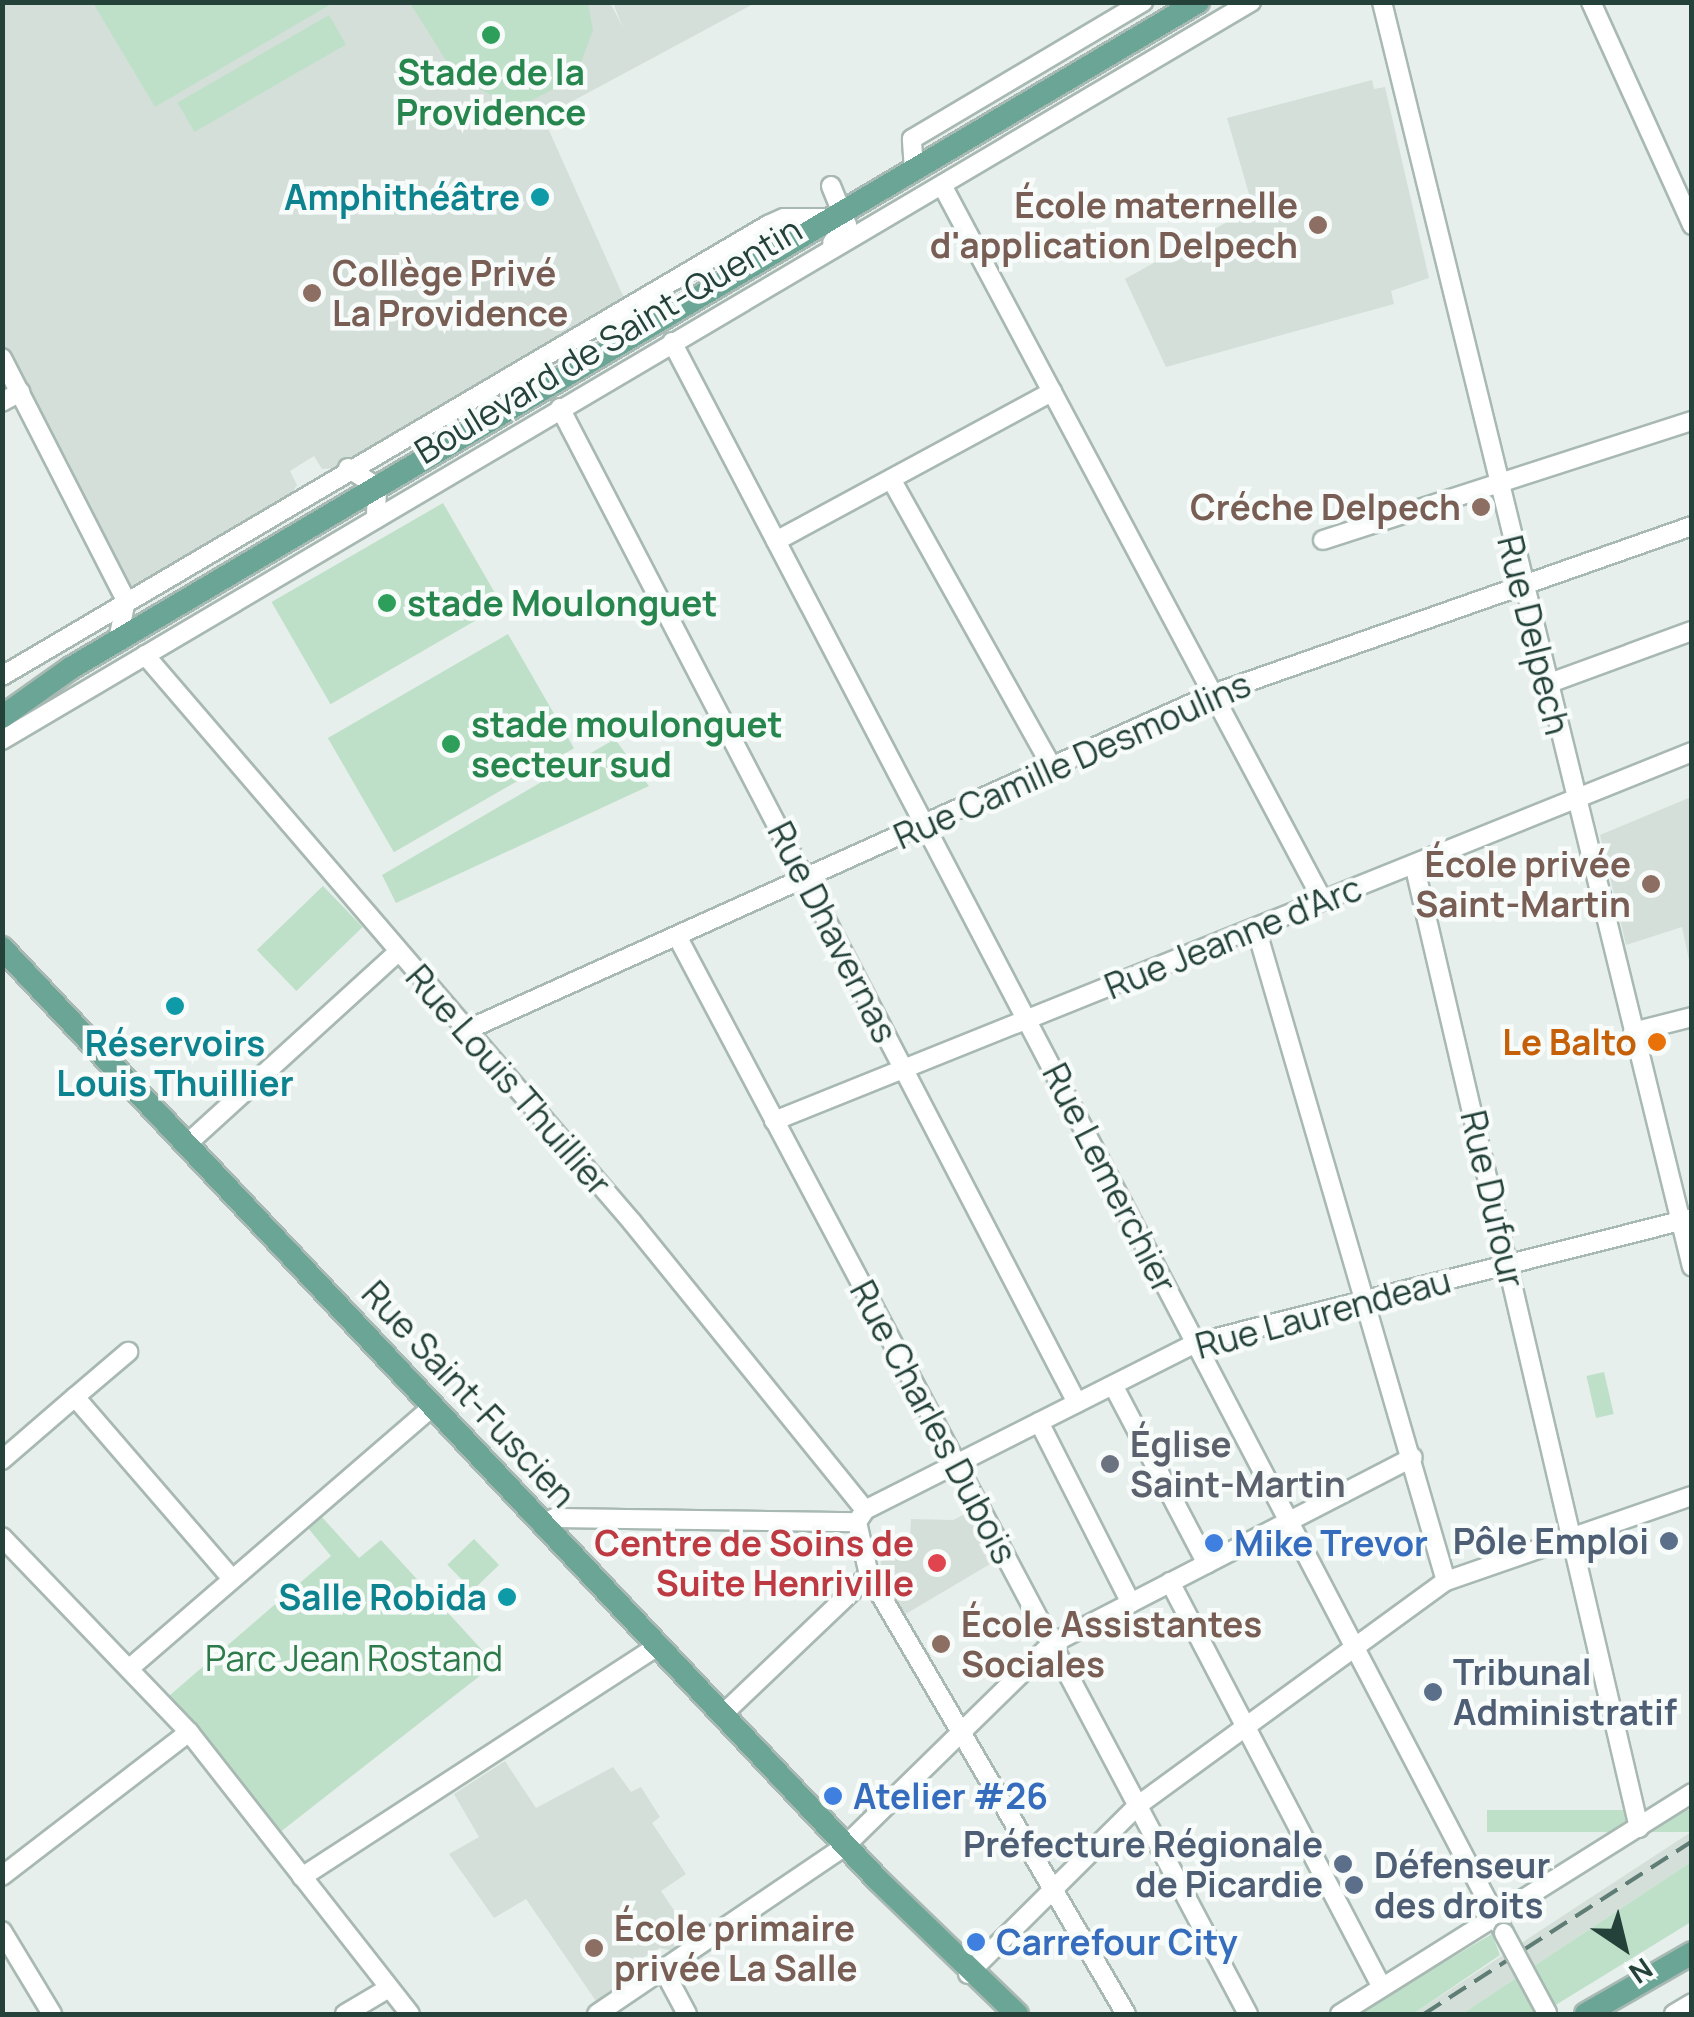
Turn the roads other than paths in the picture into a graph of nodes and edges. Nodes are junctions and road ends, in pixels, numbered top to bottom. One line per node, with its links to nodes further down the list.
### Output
1 (1143, 2): 6 (street)
2 (1198, 2): 6 (main road, Boulevard de Saint-Quentin)
3 (1252, 2): 7 (street, Boulevard de Saint-Quentin)
4 (1382, 2): 23 (street, Rue Delpech)
5 (1590, 2): 10 (street)
6 (914, 170): 9 (main road, Boulevard de Saint-Quentin)
7 (942, 185): 11 (street, Boulevard de Saint-Quentin); 17 (street)
8 (831, 186): 9 (street)
9 (840, 214): 11 (street); 13 (main road, Boulevard de Saint-Quentin); 21 (street, Boulevard de Saint-Quentin)
10 (1692, 225)
11 (824, 250): 12 (street, Boulevard de Saint-Quentin)
12 (720, 312): 13 (street); 14 (street, Boulevard de Saint-Quentin)
13 (642, 331): 24 (main road, Boulevard de Saint-Quentin)
14 (672, 342): 19 (street, Boulevard de Saint-Quentin); 27 (street, Rue Lemerchier)
15 (2, 358): 16 (street)
16 (20, 392): 18 (street); 32 (street)
17 (1052, 392): 22 (street); 39 (street)
18 (2, 402)
19 (560, 408): 25 (street, Boulevard de Saint-Quentin); 48 (street, Rue Dhavernas)
20 (1692, 420): 23 (street)
21 (348, 468): 24 (street); 32 (street, Boulevard de Saint-Quentin)
22 (891, 479): 27 (street); 44 (street)
23 (1497, 484): 28 (street); 29 (street, Rue Delpech)
24 (377, 487): 25 (street); 31 (main road, Boulevard de Saint-Quentin)
25 (376, 519): 30 (street, Boulevard de Saint-Quentin)
26 (1692, 526): 29 (street, Rue Camille Desmoulins)
27 (776, 540): 46 (street, Rue Lemerchier)
28 (1323, 540)
29 (1521, 585): 38 (street, Rue Delpech); 39 (street, Rue Camille Desmoulins)
30 (253, 592): 31 (street); 35 (street, Boulevard de Saint-Quentin)
31 (189, 598): 34 (main road, Boulevard de Saint-Quentin)
32 (126, 600): 34 (street); 37 (street, Boulevard de Saint-Quentin)
33 (1692, 632): 38 (street)
34 (118, 640): 36 (main road, Boulevard de Saint-Quentin)
35 (145, 655): 42 (street, Boulevard de Saint-Quentin); 53 (street, Rue Louis Thuillier)
36 (71, 668): 40 (main road, Boulevard de Saint-Quentin); 41 (main road, Boulevard de Saint-Quentin)
37 (2, 676)
38 (1547, 684): 45 (street, Rue Delpech)
39 (1213, 694): 44 (street, Rue Camille Desmoulins); 49 (street)
40 (2, 700)
41 (2, 717)
42 (2, 740)
43 (1692, 752): 45 (street, Rue Jeanne d'Arc)
44 (1053, 769): 46 (street, Rue Camille Desmoulins)
45 (1574, 800): 47 (street, Rue Jeanne d'Arc); 57 (street, Rue Delpech)
46 (923, 825): 48 (street, Rue Camille Desmoulins); 55 (street, Rue Lemerchier)
47 (1414, 864): 49 (street, Rue Jeanne d'Arc); 62 (street, Rue Dufour)
48 (804, 878): 51 (street, Rue Camille Desmoulins); 58 (street, Rue Dhavernas)
49 (1322, 901): 50 (street, Rue Jeanne d'Arc)
50 (1256, 928): 55 (street, Rue Jeanne d'Arc); 64 (street)
51 (677, 936): 56 (street, Rue Camille Desmoulins); 59 (street, Rue Charles Dubois)
52 (2, 948): 60 (main road, Rue Saint-Fuscien)
53 (398, 952): 56 (street, Rue Louis Thuillier); 60 (street)
54 (1692, 1017): 57 (street)
55 (1028, 1019): 58 (street, Rue Jeanne d'Arc); 65 (street, Rue Lemerchier)
56 (466, 1030): 76 (street, Rue Louis Thuillier)
57 (1633, 1032): 61 (street, Rue Delpech)
58 (904, 1069): 59 (street, Rue Jeanne d'Arc); 69 (street, Rue Dhavernas)
59 (774, 1121): 74 (street, Rue Charles Dubois)
60 (187, 1144): 70 (main road, Rue Saint-Fuscien)
61 (1686, 1220): 62 (street, Rue Laurendeau); 63 (street, Rue Delpech)
62 (1508, 1264): 64 (street, Rue Laurendeau); 79 (street, Rue Dufour)
63 (1692, 1267)
64 (1364, 1301): 65 (street, Rue Laurendeau); 72 (street)
65 (1196, 1343): 67 (street, Rue Laurendeau); 77 (street, Rue Lemerchier)
66 (128, 1352): 68 (street)
67 (1113, 1385): 69 (street, Rue Laurendeau); 81 (street)
68 (75, 1398): 73 (street); 83 (street)
69 (1077, 1403): 71 (street, Rue Laurendeau)
70 (433, 1406): 78 (main road, Rue Saint-Fuscien); 83 (street)
71 (1039, 1422): 74 (street, Rue Laurendeau); 86 (street)
72 (1413, 1456): 77 (street); 84 (street)
73 (2, 1460)
74 (956, 1464): 76 (street, Rue Laurendeau); 87 (street, Rue Charles Dubois)
75 (1692, 1496): 79 (street)
76 (861, 1516): 78 (street); 82 (street)
77 (1289, 1521): 81 (street); 89 (street, Rue Lemerchier)
78 (543, 1524): 88 (main road, Rue Saint-Fuscien)
79 (1570, 1534): 84 (street); 97 (street, Rue Dufour)
80 (2, 1537): 90 (street)
81 (1206, 1564): 85 (street)
82 (869, 1575): 91 (street); 94 (street)
83 (232, 1580): 90 (street)
84 (1446, 1581): 89 (street)
85 (1170, 1582): 86 (street); 92 (street)
86 (1131, 1602): 87 (street)
87 (1051, 1644): 94 (street); 96 (street, Rue Charles Dubois)
88 (658, 1646): 91 (main road, Rue Saint-Fuscien); 100 (street)
89 (1356, 1646): 92 (street); 102 (street, Rue Lemerchier)
90 (131, 1667): 93 (street)
91 (722, 1714): 98 (main road, Rue Saint-Fuscien)
92 (1246, 1726): 96 (street); 108 (street)
93 (189, 1732): 99 (street); 100 (street)
94 (961, 1732): 98 (street); 101 (street)
95 (1692, 1792): 97 (street)
96 (1137, 1806): 101 (street); 119 (street, Rue Charles Dubois)
97 (1639, 1828): 102 (street)
98 (845, 1846): 106 (street); 107 (main road, Rue Saint-Fuscien)
99 (2, 1876)
100 (302, 1877): 109 (street)
101 (1053, 1890): 107 (street); 118 (street)
102 (1500, 1926): 108 (street); 121 (street, Rue Lemerchier, bridge)
103 (2, 1931): 111 (street)
104 (1692, 1953): 122 (main road)
105 (1692, 1968): 123 (main road)
106 (663, 1969): 114 (street); 115 (street)
107 (968, 1974): 116 (main road, Rue Saint-Fuscien); 117 (main road, Rue Saint-Fuscien)
108 (1382, 1986): 120 (street)
109 (389, 1988): 112 (street); 113 (street)
110 (1692, 2003): 124 (street)
111 (52, 2014)
112 (345, 2014)
113 (410, 2014)
114 (597, 2014)
115 (688, 2014)
116 (996, 2014)
117 (1017, 2014)
118 (1126, 2014)
119 (1248, 2014)
120 (1340, 2014)
121 (1547, 2014)
122 (1586, 2014)
123 (1617, 2014)
124 (1674, 2014)

